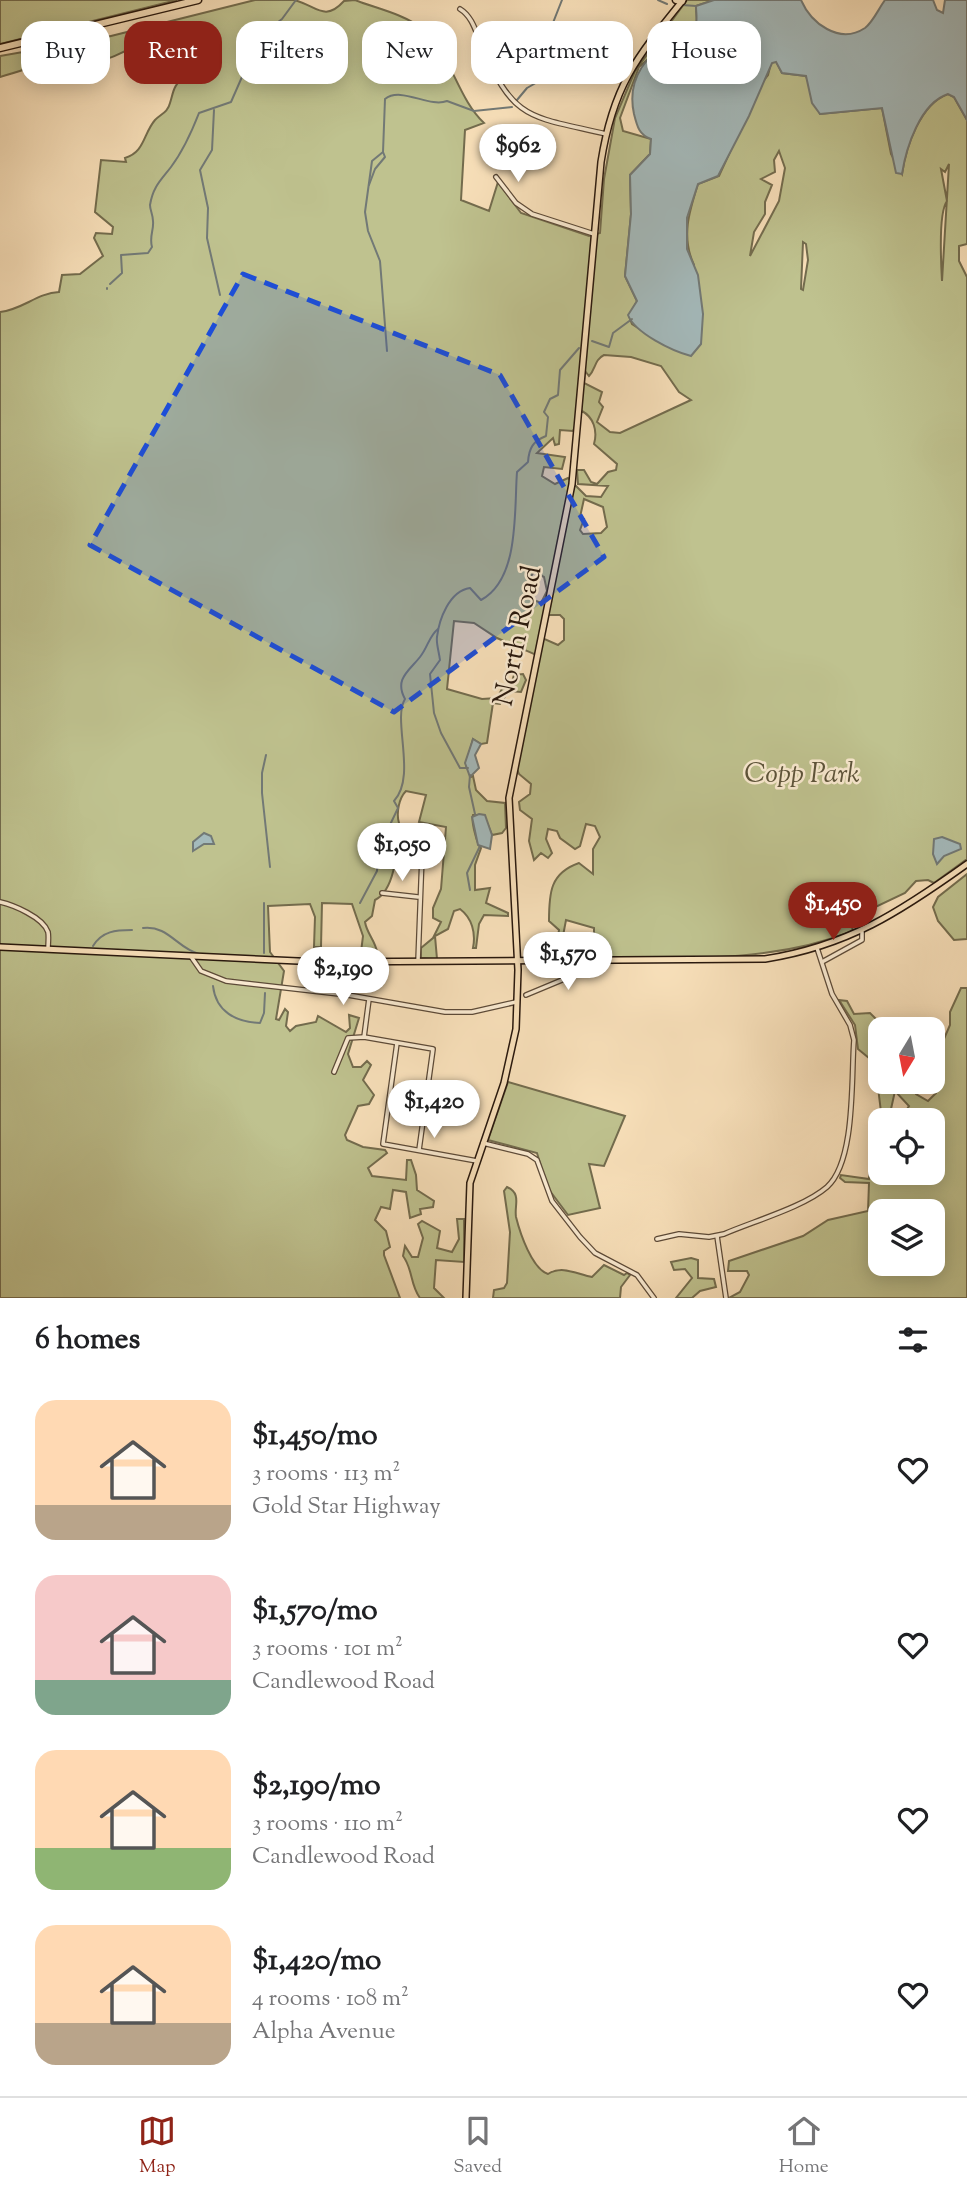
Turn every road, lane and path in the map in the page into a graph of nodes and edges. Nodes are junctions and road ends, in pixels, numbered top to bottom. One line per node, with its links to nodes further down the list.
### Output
1 (198, 0): 5 (highway)
2 (676, 0): 3 (highway)
3 (682, 0): 6 (main road, North Road)
4 (460, 9): 6 (street)
5 (0, 48)
6 (606, 134): 8 (main road, North Road)
7 (496, 177): 8 (street)
8 (594, 234): 20 (main road, North Road)
9 (423, 830): 12 (street)
10 (967, 864): 14 (main road)
11 (382, 893): 12 (street)
12 (418, 897): 22 (street)
13 (0, 902): 17 (street)
14 (862, 932): 16 (main road); 21 (street)
15 (0, 947): 17 (main road)
16 (817, 948): 19 (main road); 21 (street)
17 (48, 949): 18 (main road)
18 (192, 958): 22 (main road); 24 (street)
19 (581, 961): 20 (main road); 23 (street)
20 (517, 962): 22 (main road); 25 (main road, North Road)
21 (822, 962): 32 (street)
22 (418, 963)
23 (526, 995)
24 (369, 999): 25 (street); 26 (street)
25 (518, 1002): 29 (main road, North Road)
26 (365, 1037): 27 (street); 28 (street)
27 (397, 1043): 30 (street); 30 (street)
28 (334, 1072)
29 (483, 1143): 31 (main road, North Road); 35 (street)
30 (419, 1150): 31 (street)
31 (477, 1161): 34 (main road, North Road)
32 (716, 1236): 33 (street); 36 (street)
33 (657, 1239)
34 (466, 1298)
35 (654, 1298)
36 (726, 1298)

